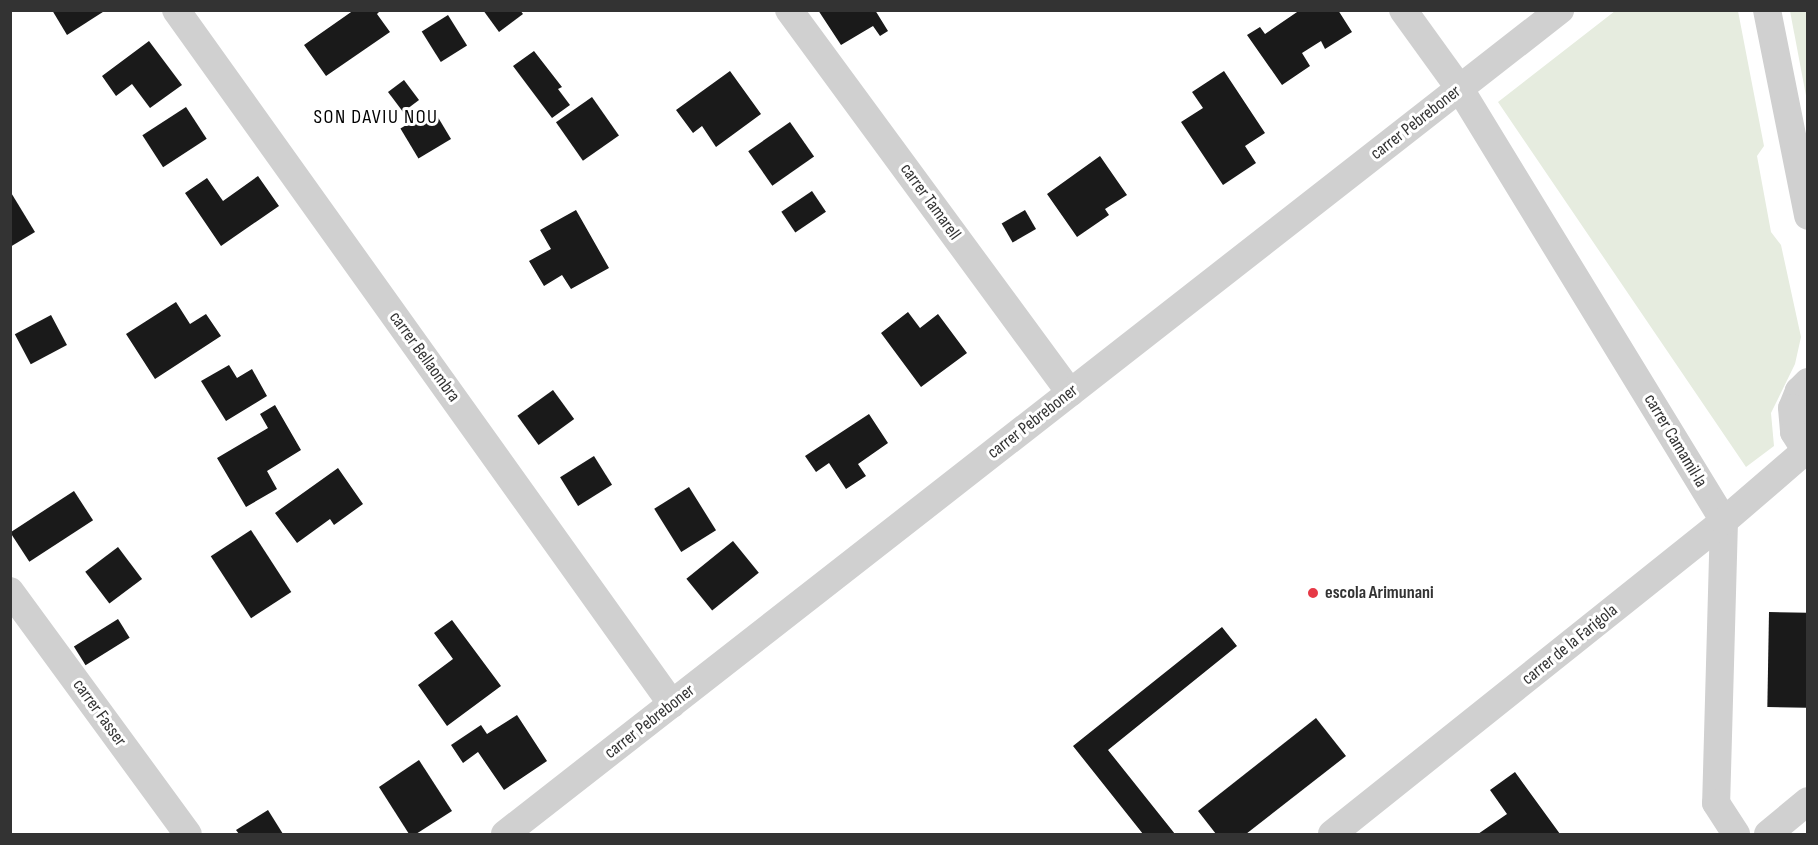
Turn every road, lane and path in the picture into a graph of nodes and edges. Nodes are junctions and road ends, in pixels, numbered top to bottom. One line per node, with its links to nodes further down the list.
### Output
1 (176, 10): 13 (street, carrer Bellaombra)
2 (789, 10): 9 (street, carrer Tamarell)
3 (1403, 10): 6 (street, carrer Camamil·la)
4 (1560, 10): 6 (street, carrer Pebreboner)
5 (1767, 10): 7 (street)
6 (1460, 89): 9 (street, carrer Pebreboner); 11 (street, carrer Camamil·la)
7 (1808, 216)
8 (1808, 382): 10 (street)
9 (1070, 393): 13 (street, carrer Pebreboner)
10 (1806, 453): 11 (street, carrer de la Farigola)
11 (1724, 521): 17 (street, carrer de la Farigola); 18 (street)
12 (10, 591): 15 (street, carrer Fasser)
13 (672, 704): 16 (street, carrer Pebreboner)
14 (1808, 801): 19 (street)
15 (188, 834)
16 (505, 834)
17 (1332, 834)
18 (1736, 834)
19 (1768, 834)

